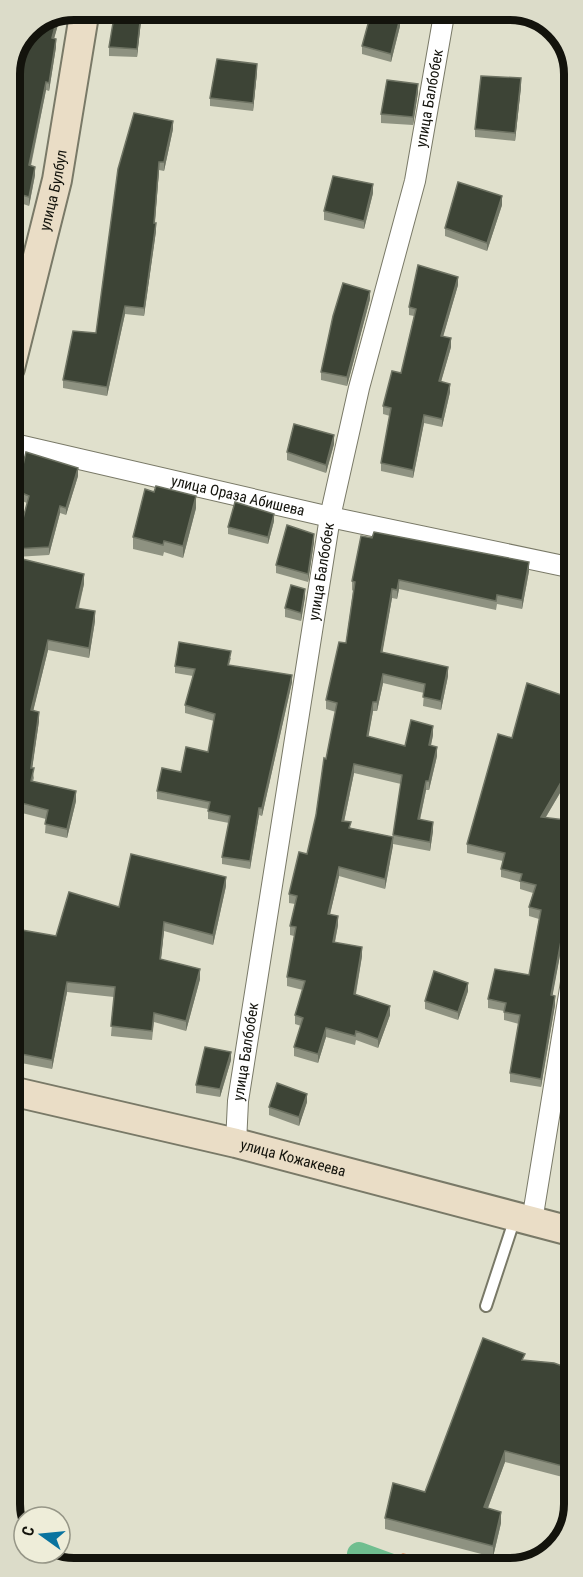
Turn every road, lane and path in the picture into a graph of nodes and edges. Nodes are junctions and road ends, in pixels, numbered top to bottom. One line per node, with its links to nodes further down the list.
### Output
1 (84, 20): 3 (street, улица Булбул)
2 (443, 20): 5 (street, улица Балбобек)
3 (20, 328)
4 (20, 445): 5 (street, улица Ораза Абишева)
5 (330, 517): 6 (street, улица Ораза Абишева); 9 (street, улица Балбобек)
6 (564, 566)
7 (564, 1015): 10 (street)
8 (20, 1093): 9 (street, улица Кожакеева)
9 (236, 1143): 10 (street, улица Кожакеева)
10 (523, 1219): 11 (street, улица Кожакеева); 12 (lane)
11 (564, 1229)
12 (486, 1306)

